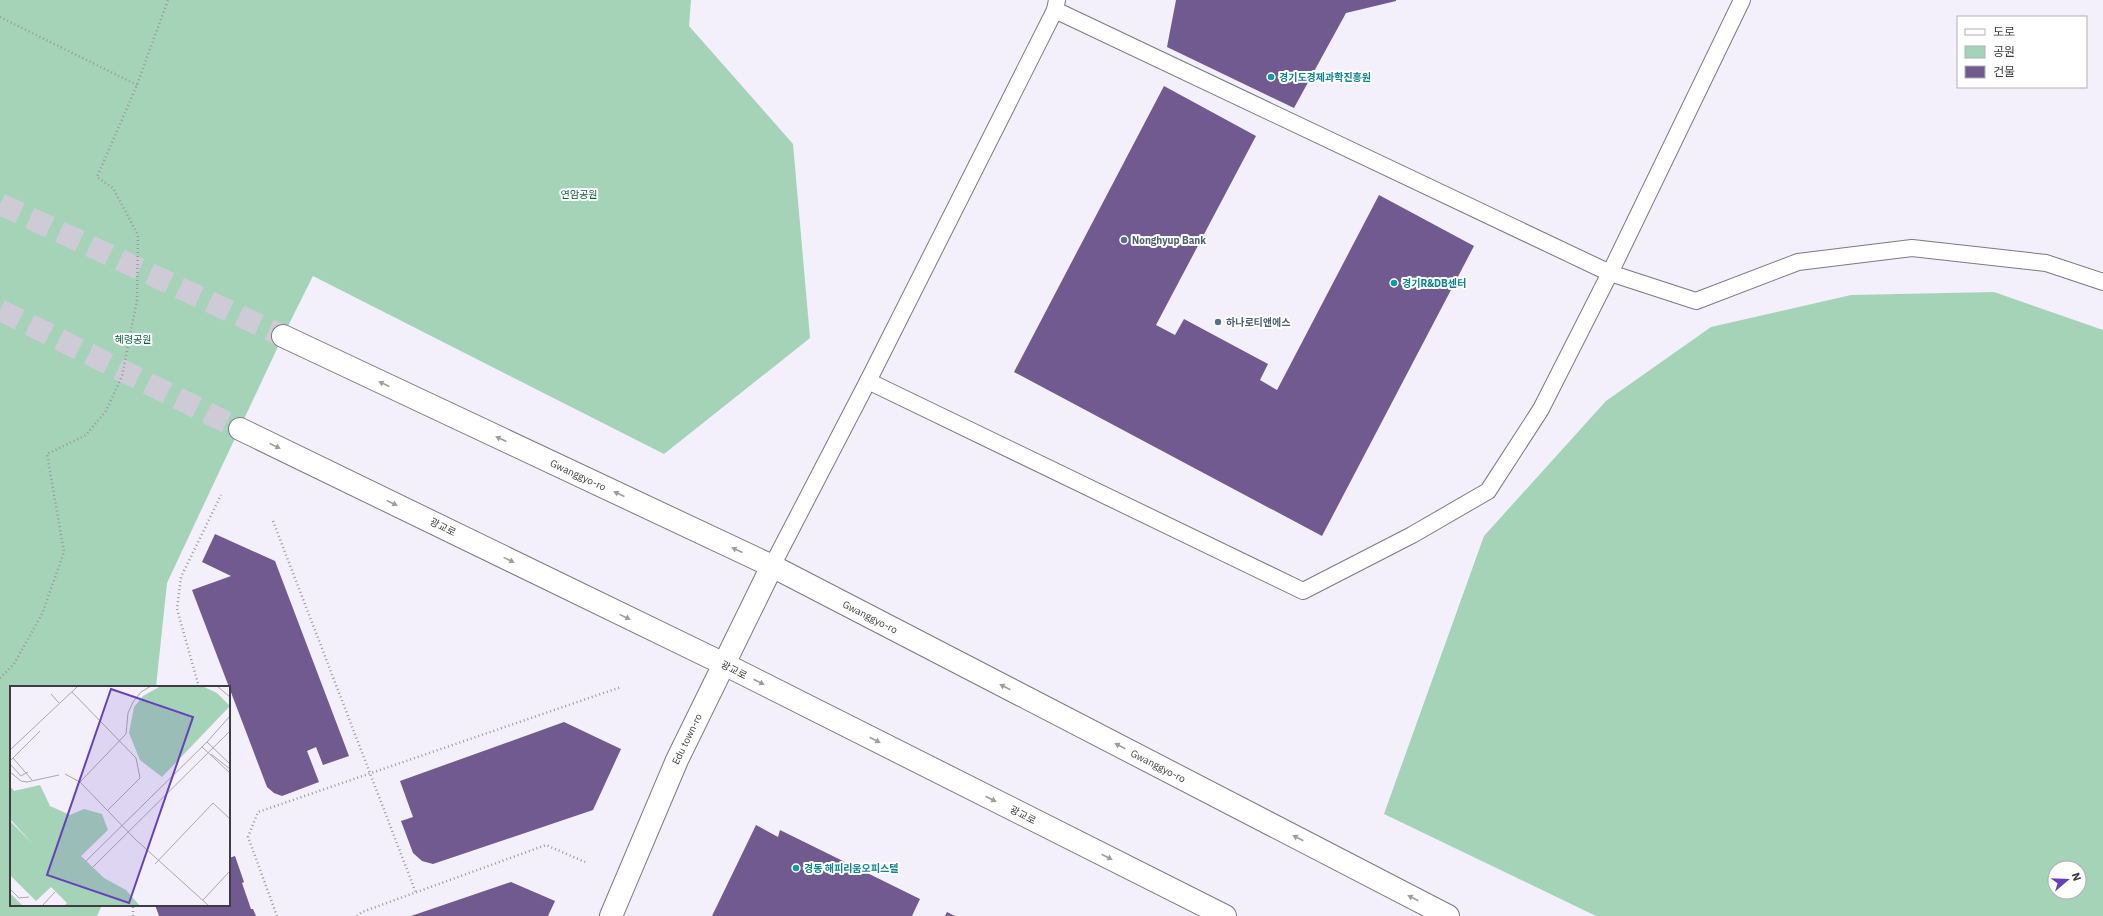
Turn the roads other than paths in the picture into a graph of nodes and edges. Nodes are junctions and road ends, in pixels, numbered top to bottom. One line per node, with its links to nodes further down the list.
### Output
1 (1742, 0): 3 (lane)
2 (1056, 5): 3 (lane); 6 (lane)
3 (1610, 273): 4 (lane); 6 (lane)
4 (2103, 282)
5 (283, 336): 8 (main road, Gwanggyo-ro, one-way to 5)
6 (868, 381): 8 (lane)
7 (240, 429): 9 (main road, 광교로, one-way to 9)
8 (772, 566): 9 (main road, Edu town-ro); 12 (main road, Gwanggyo-ro, one-way to 8)
9 (724, 664): 10 (main road, Edu town-ro); 11 (main road, 광교로, one-way to 11)
10 (610, 916)
11 (1225, 916)
12 (1448, 916)

